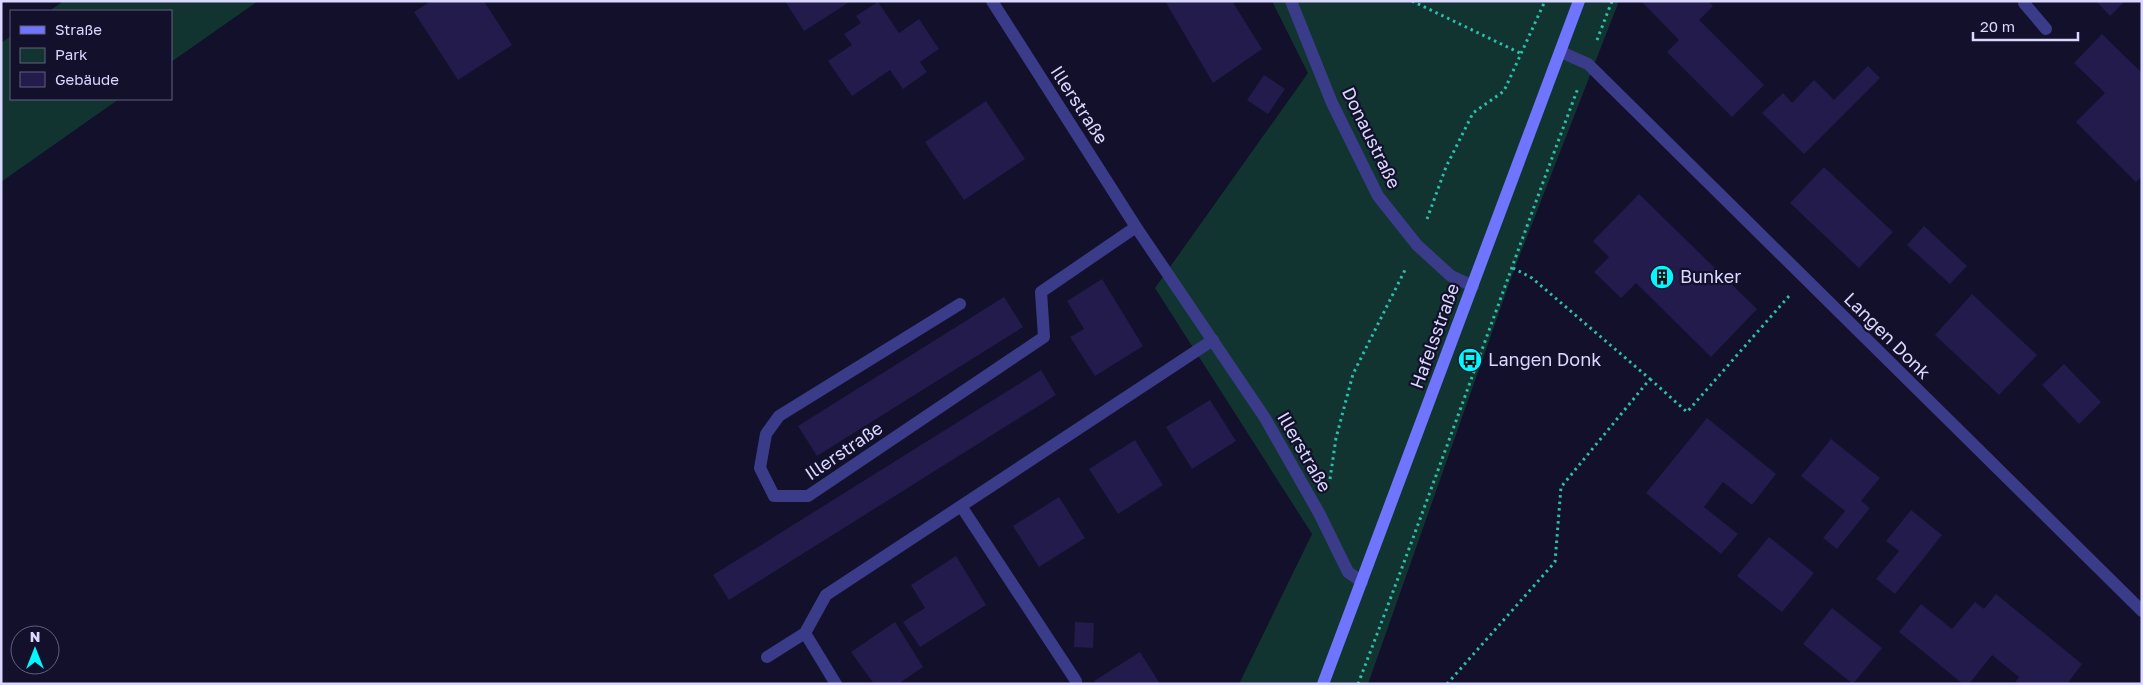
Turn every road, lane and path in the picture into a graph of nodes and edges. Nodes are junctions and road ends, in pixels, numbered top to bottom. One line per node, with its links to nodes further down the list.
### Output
1 (992, 1): 11 (street, Illerstraße)
2 (1291, 1): 14 (street, Donaustraße)
3 (1412, 1): 9 (path)
4 (1580, 1): 8 (main road, Hafelsstraße)
5 (1612, 1): 10 (path)
6 (2026, 1): 7 (street)
7 (2046, 29)
8 (1561, 52): 10 (street, Langen Donk); 14 (main road, Hafelsstraße)
9 (1522, 54)
10 (1588, 64): 12 (path); 13 (street, Langen Donk)
11 (1136, 227): 15 (street, Illerstraße); 16 (street, Illerstraße)
12 (1511, 267): 17 (path); 26 (path)
13 (1803, 278): 17 (path); 20 (street, Langen Donk)
14 (1473, 286): 19 (main road, Hafelsstraße)
15 (960, 304)
16 (1213, 340): 18 (street); 19 (street, Illerstraße)
17 (1650, 379): 27 (path)
18 (961, 506): 21 (street); 23 (street)
19 (1362, 582): 25 (main road, Hafelsstraße)
20 (2142, 611)
21 (805, 633): 22 (street); 24 (street)
22 (767, 657)
23 (1076, 681)
24 (836, 684)
25 (1322, 684)
26 (1358, 684)
27 (1448, 684)

